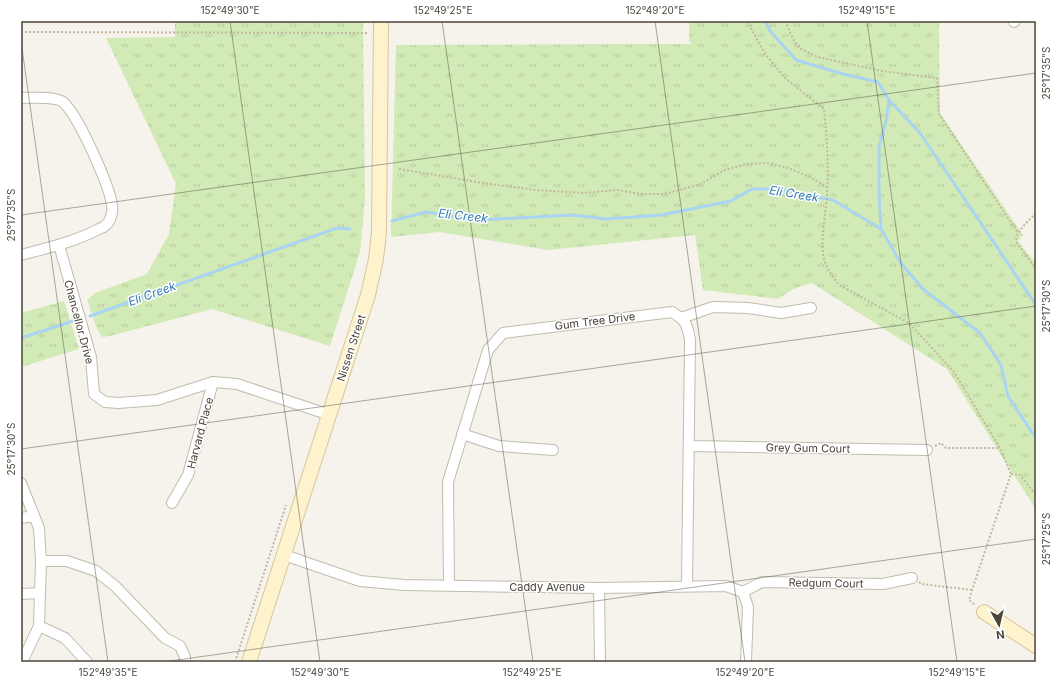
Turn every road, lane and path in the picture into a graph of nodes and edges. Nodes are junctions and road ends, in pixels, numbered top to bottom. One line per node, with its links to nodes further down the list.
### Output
1 (747, 21): 7 (path)
2 (785, 21): 9 (path)
3 (375, 24): 4 (path); 16 (street, Nissen Street)
4 (21, 32)
5 (21, 98): 10 (street)
6 (399, 169): 7 (path)
7 (827, 187): 19 (path)
8 (1036, 212): 9 (path)
9 (1018, 233): 12 (path)
10 (59, 245): 11 (street); 15 (street, Chancellor Drive)
11 (21, 255)
12 (1036, 269)
13 (811, 308): 14 (street)
14 (681, 318): 17 (street, Gum Tree Drive); 18 (street)
15 (213, 382): 16 (street, Chancellor Drive); 25 (street, Harvard Place)
16 (330, 415): 28 (street, Nissen Street)
17 (462, 434): 20 (street); 31 (street, Gum Tree Drive)
18 (689, 446): 21 (street, Grey Gum Court); 32 (street)
19 (1000, 448): 21 (path); 22 (path)
20 (553, 450)
21 (927, 450)
22 (1011, 474): 24 (path); 34 (path)
23 (21, 484): 26 (street)
24 (1036, 496)
25 (172, 503)
26 (34, 516): 27 (street); 29 (street)
27 (21, 518)
28 (284, 555): 31 (street, Caddy Avenue); 44 (street, Nissen Street)
29 (41, 561): 36 (street); 43 (street)
30 (912, 578): 34 (path); 35 (street, Redgum Court)
31 (449, 586): 33 (street, Caddy Avenue)
32 (687, 586): 33 (street, Caddy Avenue); 35 (street, Caddy Avenue)
33 (599, 588): 45 (street)
34 (972, 590): 38 (path)
35 (743, 592): 46 (street)
36 (40, 593): 37 (street); 39 (street)
37 (21, 594)
38 (984, 612): 40 (street)
39 (39, 626): 41 (street); 42 (street)
40 (1036, 646)
41 (22, 662)
42 (87, 662)
43 (185, 662)
44 (249, 662)
45 (600, 662)
46 (746, 662)

